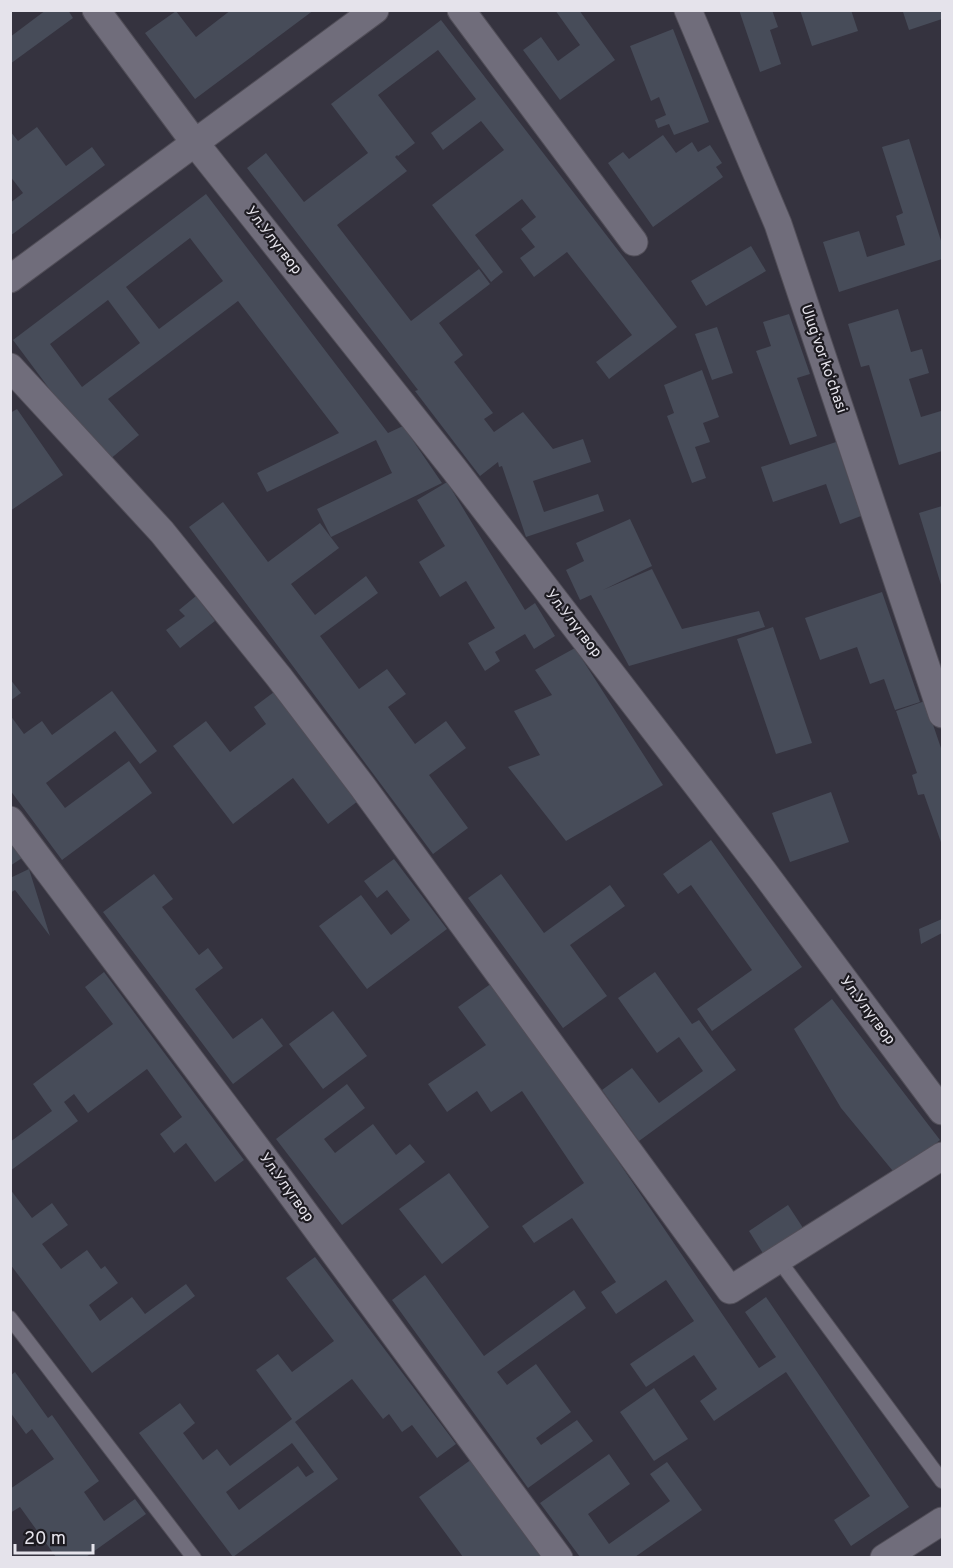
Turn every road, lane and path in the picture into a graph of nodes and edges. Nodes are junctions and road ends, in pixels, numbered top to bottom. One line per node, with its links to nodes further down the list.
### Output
1 (96, 10): 5 (street, Ул.Улугвор)
2 (375, 10): 5 (street)
3 (461, 10): 6 (street)
4 (688, 10): 9 (street, Ulugʻvor koʻchasi)
5 (195, 143): 7 (street); 11 (street, Ул.Улугвор)
6 (634, 242)
7 (10, 279)
8 (10, 367): 13 (street)
9 (942, 714)
10 (10, 820): 18 (street, Ул.Улугвор)
11 (942, 1112)
12 (942, 1156): 13 (street)
13 (778, 1259): 15 (lane)
14 (10, 1318): 17 (lane)
15 (942, 1481)
16 (942, 1521): 19 (street)
17 (194, 1557)
18 (559, 1557)
19 (884, 1557)

